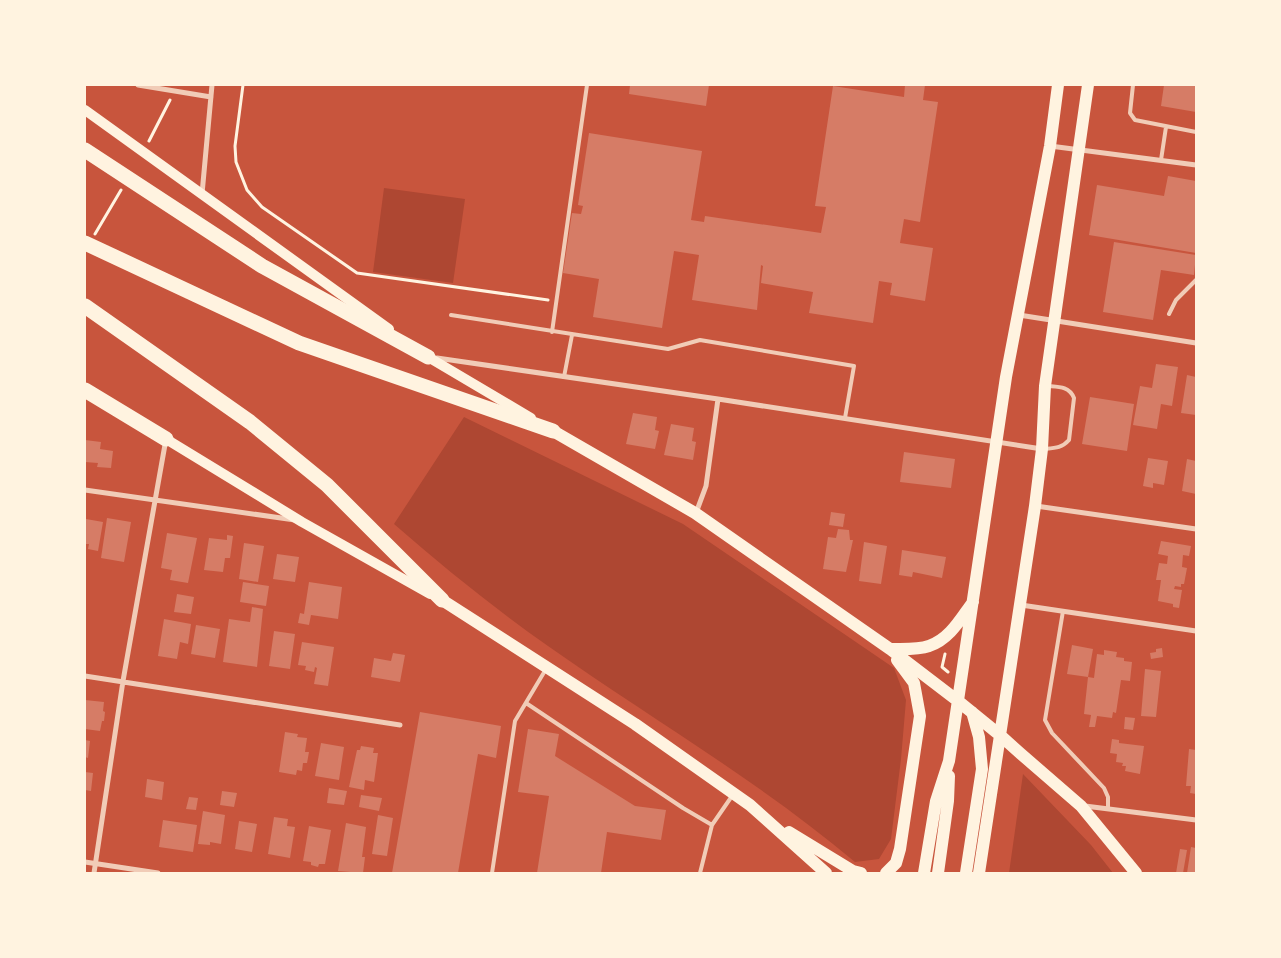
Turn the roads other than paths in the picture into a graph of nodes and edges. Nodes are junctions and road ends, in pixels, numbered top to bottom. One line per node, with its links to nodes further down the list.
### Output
1 (138, 85): 7 (street)
2 (212, 85): 7 (street)
3 (587, 85): 24 (lane)
4 (1058, 85): 11 (main road)
5 (1088, 85): 13 (main road)
6 (1134, 85): 9 (lane)
7 (211, 97): 16 (street)
8 (85, 110): 16 (main road)
9 (1166, 126): 10 (lane); 14 (lane)
10 (1196, 132)
11 (1050, 146): 13 (street); 22 (main road)
12 (85, 150): 27 (highway)
13 (1079, 150): 14 (street); 23 (main road)
14 (1161, 160): 15 (street)
15 (1196, 165)
16 (202, 194): 27 (main road)
17 (90, 239): 33 (highway)
18 (1196, 280): 20 (lane)
19 (85, 306): 43 (highway)
20 (1169, 314)
21 (451, 315): 24 (lane)
22 (1018, 315): 23 (street); 35 (main road)
23 (1054, 320): 26 (street); 29 (main road)
24 (552, 332): 25 (lane)
25 (572, 334): 28 (lane); 32 (lane)
26 (1196, 343)
27 (428, 357): 28 (street); 33 (main road)
28 (564, 377): 31 (street)
29 (1045, 386): 36 (main road); 36 (lane)
30 (85, 390): 34 (highway)
31 (718, 399): 32 (street); 40 (street)
32 (845, 418): 35 (street)
33 (553, 431): 40 (main road)
34 (166, 439): 38 (street); 41 (main road)
35 (996, 441): 36 (street); 44 (main road)
36 (1042, 449): 39 (main road)
37 (85, 490): 38 (street)
38 (154, 500): 41 (street); 51 (street)
39 (1035, 506): 42 (street); 45 (main road)
40 (695, 514): 48 (main road)
41 (302, 522): 43 (main road)
42 (1196, 529)
43 (442, 600): 49 (main road)
44 (974, 600): 48 (main road); 52 (main road)
45 (1021, 605): 46 (street); 56 (main road)
46 (1063, 611): 47 (street); 61 (lane)
47 (1196, 631)
48 (890, 650): 52 (main road); 72 (main road)
49 (547, 667): 53 (lane); 58 (main road)
50 (85, 676): 51 (street)
51 (123, 681): 55 (street); 65 (street)
52 (958, 701): 54 (main road); 57 (main road)
53 (526, 703): 63 (lane); 68 (lane)
54 (972, 712): 56 (main road); 75 (main road)
55 (400, 725)
56 (1001, 736): 60 (main road); 76 (main road)
57 (949, 761): 73 (main road); 74 (main road)
58 (734, 794): 59 (main road); 63 (lane)
59 (750, 805): 70 (main road); 71 (main road)
60 (1081, 806): 61 (street); 77 (main road)
61 (1108, 809): 62 (street)
62 (1196, 820)
63 (712, 825): 69 (lane)
64 (85, 862): 65 (street)
65 (96, 863): 66 (street); 67 (street)
66 (94, 873)
67 (158, 873)
68 (492, 873)
69 (700, 873)
70 (826, 873)
71 (861, 873)
72 (886, 873)
73 (924, 873)
74 (938, 873)
75 (966, 873)
76 (979, 873)
77 (1136, 873)

